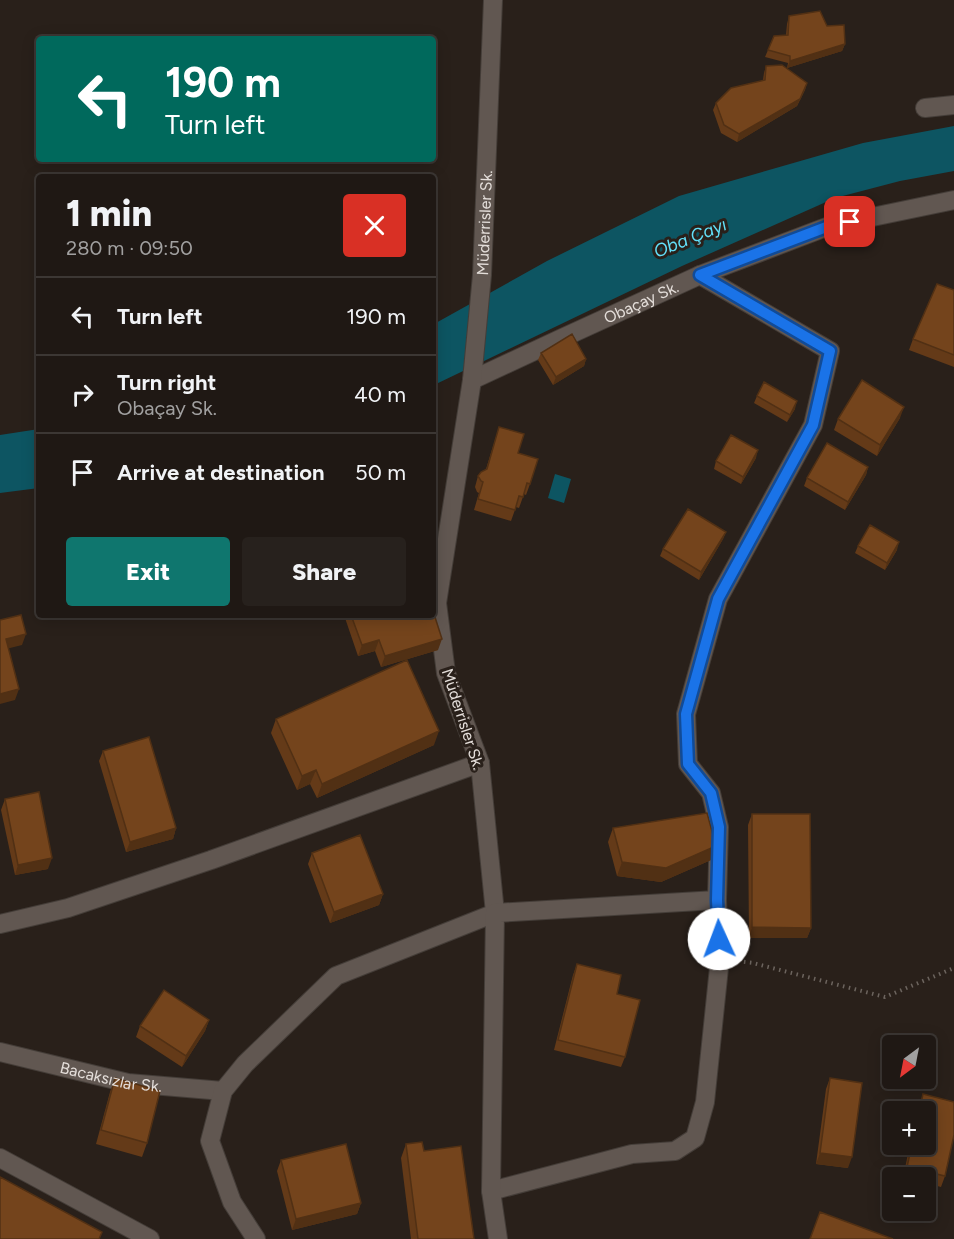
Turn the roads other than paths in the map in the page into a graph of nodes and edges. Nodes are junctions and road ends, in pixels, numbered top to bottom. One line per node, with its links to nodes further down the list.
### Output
1 (494, 0): 6 (street, Müderrisler Sk.)
2 (954, 105): 3 (street)
3 (925, 108)
4 (954, 200): 5 (street, Obaçay Sk.)
5 (700, 275): 6 (street, Obaçay Sk.); 8 (street)
6 (472, 380): 7 (street, Müderrisler Sk.)
7 (480, 763): 9 (street, Müderrisler Sk.); 10 (street)
8 (717, 900): 9 (street); 14 (street)
9 (495, 913): 12 (street); 14 (street, Müderrisler Sk.)
10 (0, 924)
11 (0, 1052): 12 (street, Bacaksızlar Sk.)
12 (224, 1091): 16 (street)
13 (0, 1158): 15 (street)
14 (491, 1191): 17 (street, Müderrisler Sk.)
15 (150, 1239)
16 (256, 1239)
17 (498, 1239)

